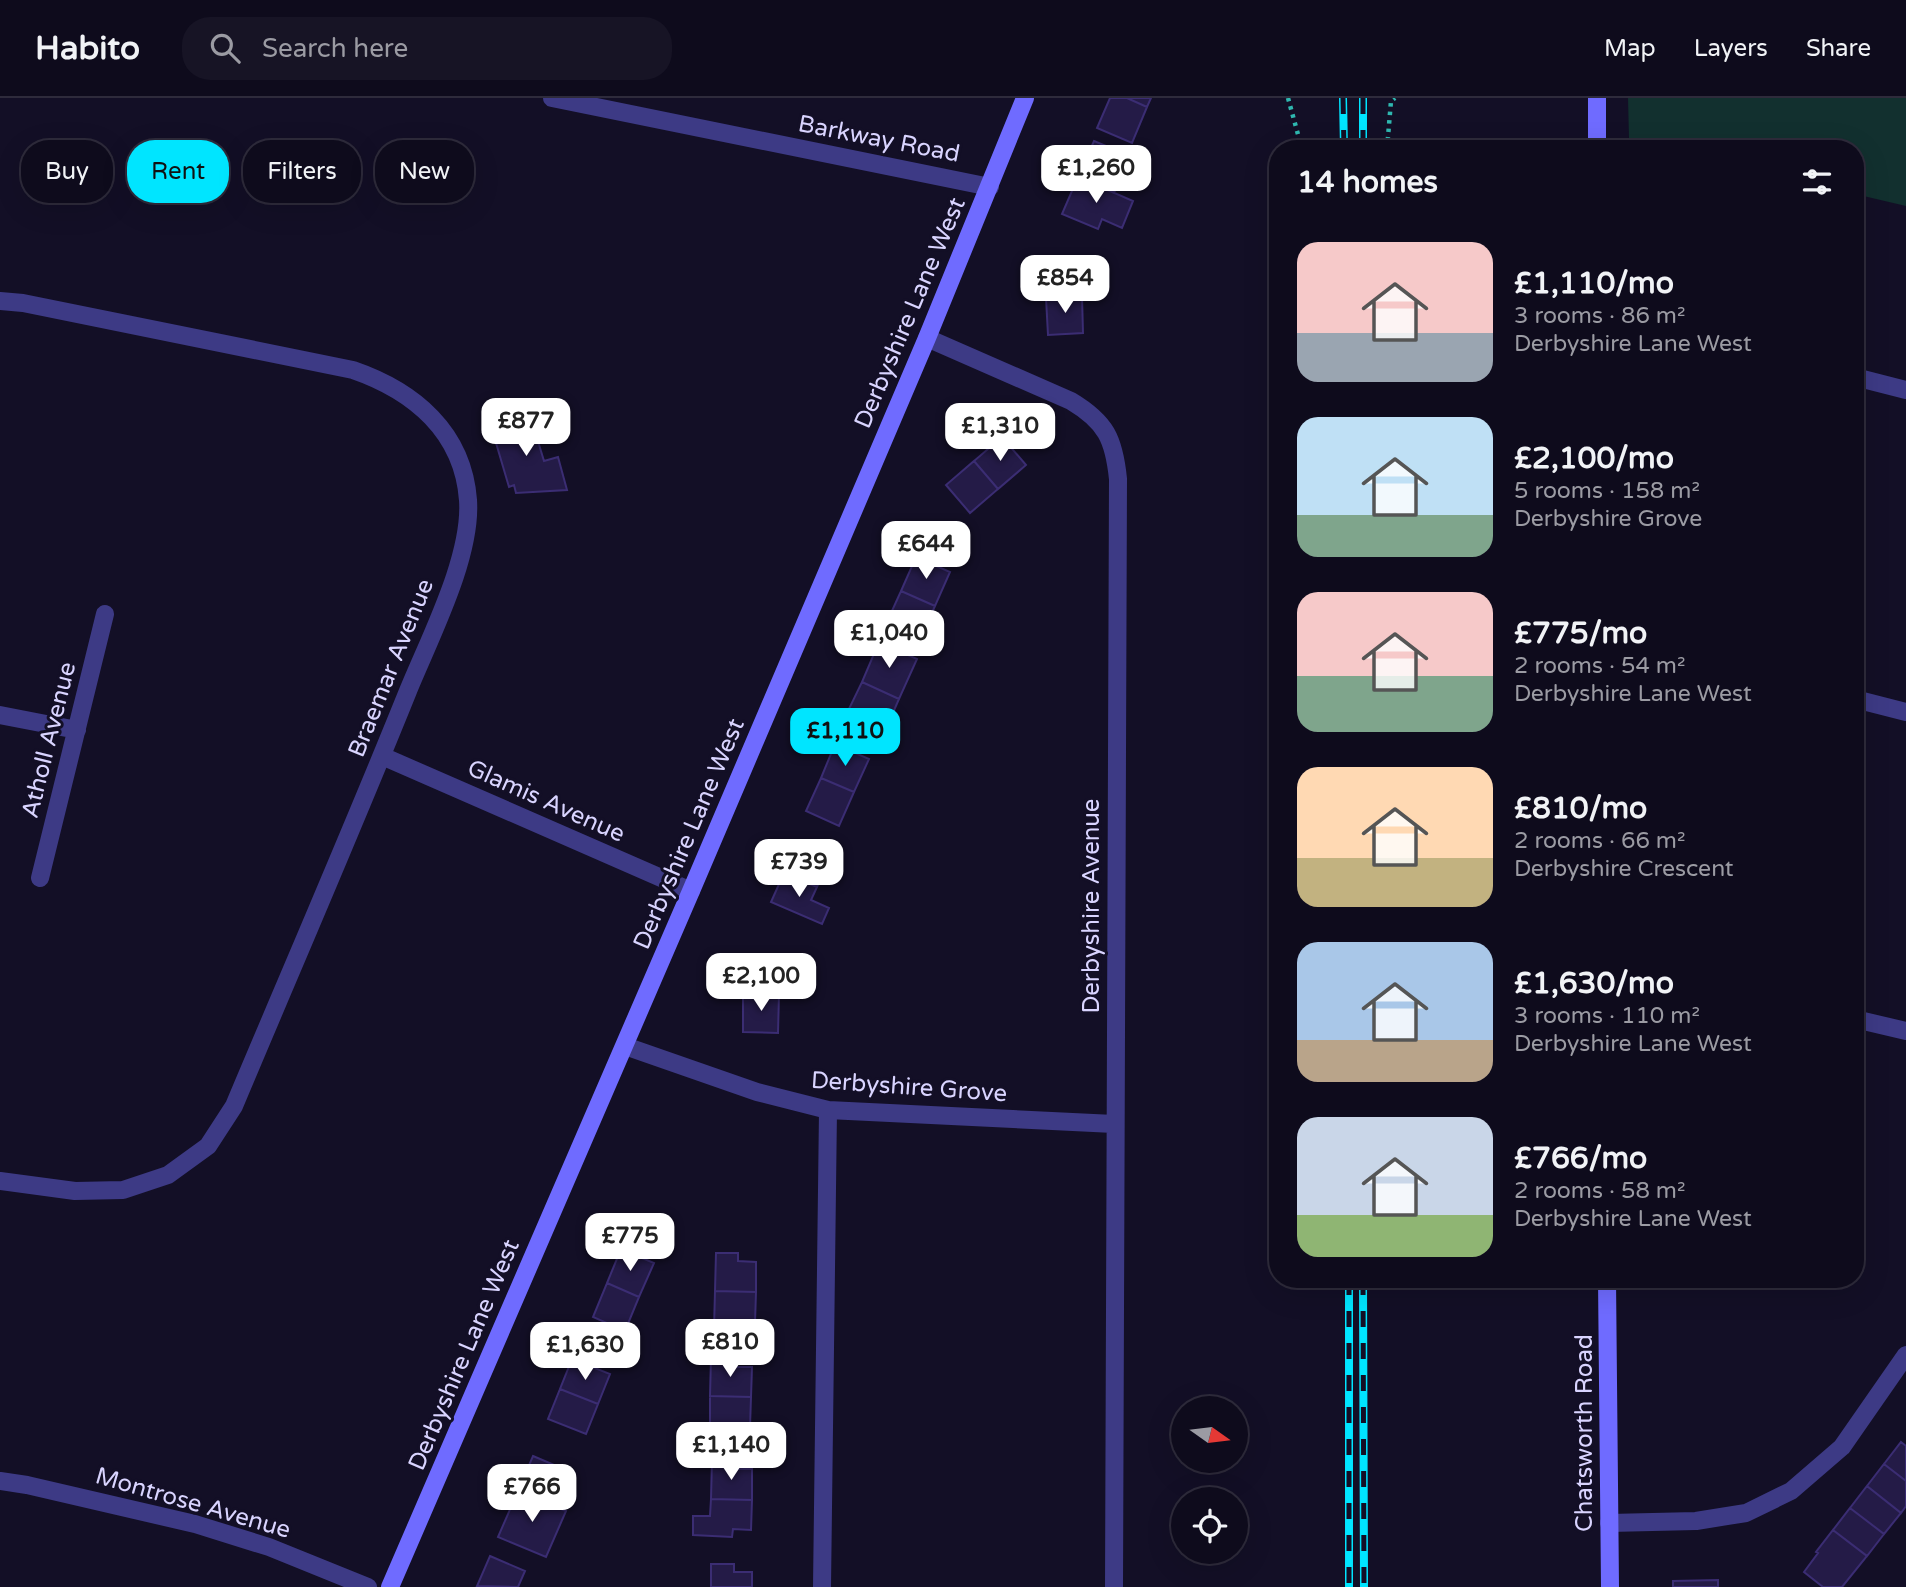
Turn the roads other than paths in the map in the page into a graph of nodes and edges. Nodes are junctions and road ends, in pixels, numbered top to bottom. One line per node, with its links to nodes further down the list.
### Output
1 (552, 98): 5 (street, Barkway Road)
2 (1025, 98): 5 (street, Derbyshire Lane West)
3 (1597, 98): 4 (street)
4 (1597, 140)
5 (990, 187): 7 (street, Derbyshire Lane West)
6 (0, 301): 15 (street, Braemar Avenue)
7 (927, 338): 17 (street, Derbyshire Lane West); 22 (street, Derbyshire Avenue)
8 (1864, 379): 9 (street)
9 (1906, 390)
10 (105, 614): 14 (street, Atholl Avenue)
11 (1864, 701): 12 (street)
12 (1906, 712)
13 (0, 715): 14 (street)
14 (77, 730): 16 (street, Atholl Avenue)
15 (382, 756): 17 (street, Glamis Avenue); 23 (street, Braemar Avenue)
16 (40, 878)
17 (691, 891): 20 (street, Derbyshire Lane West)
18 (1864, 1021): 19 (street)
19 (1906, 1031)
20 (625, 1046): 21 (street, Derbyshire Grove); 29 (street, Derbyshire Lane West)
21 (828, 1110): 22 (street, Derbyshire Grove); 30 (street)
22 (1114, 1125): 31 (street, Derbyshire Avenue)
23 (0, 1181)
24 (1607, 1288): 27 (street, Chatsworth Road)
25 (1906, 1355): 27 (street)
26 (0, 1481): 28 (street, Montrose Avenue)
27 (1609, 1523): 32 (street, Chatsworth Road)
28 (368, 1587)
29 (390, 1587)
30 (822, 1587)
31 (1114, 1587)
32 (1610, 1587)

